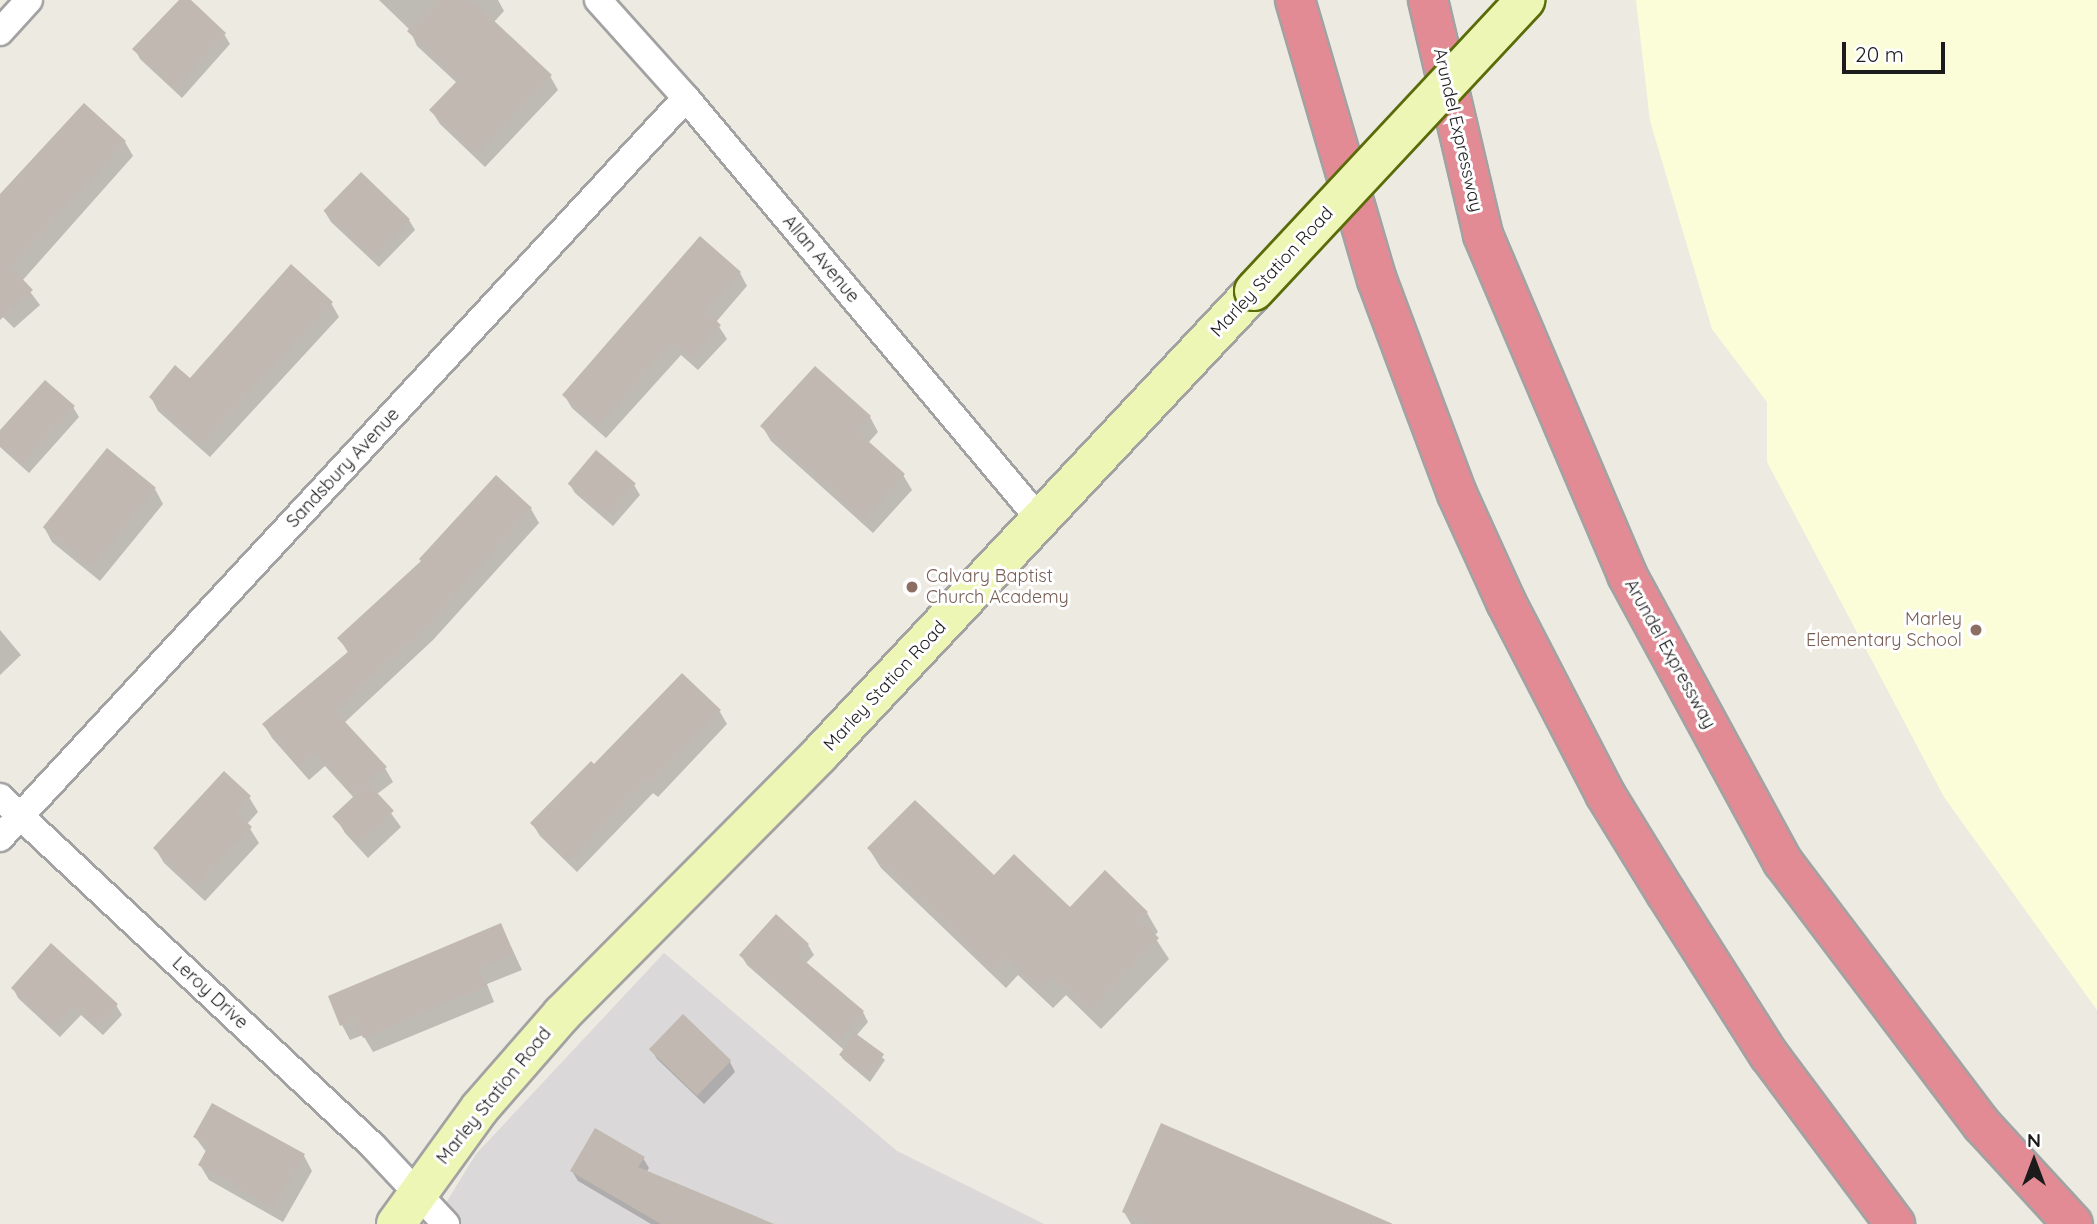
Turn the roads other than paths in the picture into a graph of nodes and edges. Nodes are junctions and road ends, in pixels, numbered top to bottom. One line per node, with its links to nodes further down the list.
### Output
1 (29, 0): 6 (street)
2 (598, 0): 7 (street, Allan Avenue)
3 (1295, 0): 15 (highway)
4 (1428, 0): 16 (highway, Arundel Expressway)
5 (1525, 0): 8 (main road, Marley Station Road, bridge)
6 (0, 32)
7 (686, 98): 8 (street, Allan Avenue); 10 (street, Sandsbury Avenue)
8 (1041, 521): 12 (main road, Marley Station Road)
9 (0, 797): 10 (street, Leroy Drive)
10 (20, 816): 11 (street, Sandsbury Avenue); 12 (street, Leroy Drive)
11 (0, 838)
12 (417, 1192): 13 (main road, Marley Station Road); 14 (street, Leroy Drive)
13 (396, 1224)
14 (446, 1224)
15 (1895, 1224)
16 (2073, 1224)

